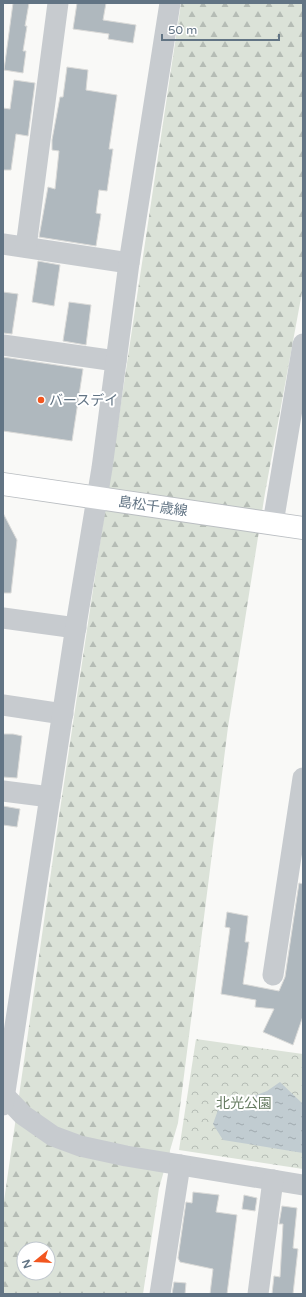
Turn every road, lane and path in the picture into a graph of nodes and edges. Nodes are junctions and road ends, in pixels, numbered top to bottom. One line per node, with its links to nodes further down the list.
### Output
1 (58, 3): 4 (street)
2 (170, 3): 5 (street)
3 (3, 244): 4 (street)
4 (26, 247): 5 (street)
5 (129, 263): 8 (street)
6 (303, 344): 9 (street)
7 (3, 345): 8 (street)
8 (116, 361): 11 (street)
9 (296, 428): 12 (street)
10 (3, 484): 11 (main road, 島松千歳線)
11 (97, 498): 12 (main road, 島松千歳線); 15 (street)
12 (273, 523): 13 (main road, 島松千歳線)
13 (303, 528)
14 (3, 618): 15 (street)
15 (76, 628): 17 (street)
16 (3, 705): 17 (street)
17 (63, 714): 20 (street)
18 (303, 778): 21 (street)
19 (3, 791): 20 (street)
20 (50, 797): 22 (street)
21 (273, 975)
22 (4, 1098): 23 (street)
23 (180, 1165): 24 (street); 26 (street)
24 (273, 1180): 25 (street); 27 (street)
25 (303, 1185)
26 (160, 1294)
27 (258, 1294)

